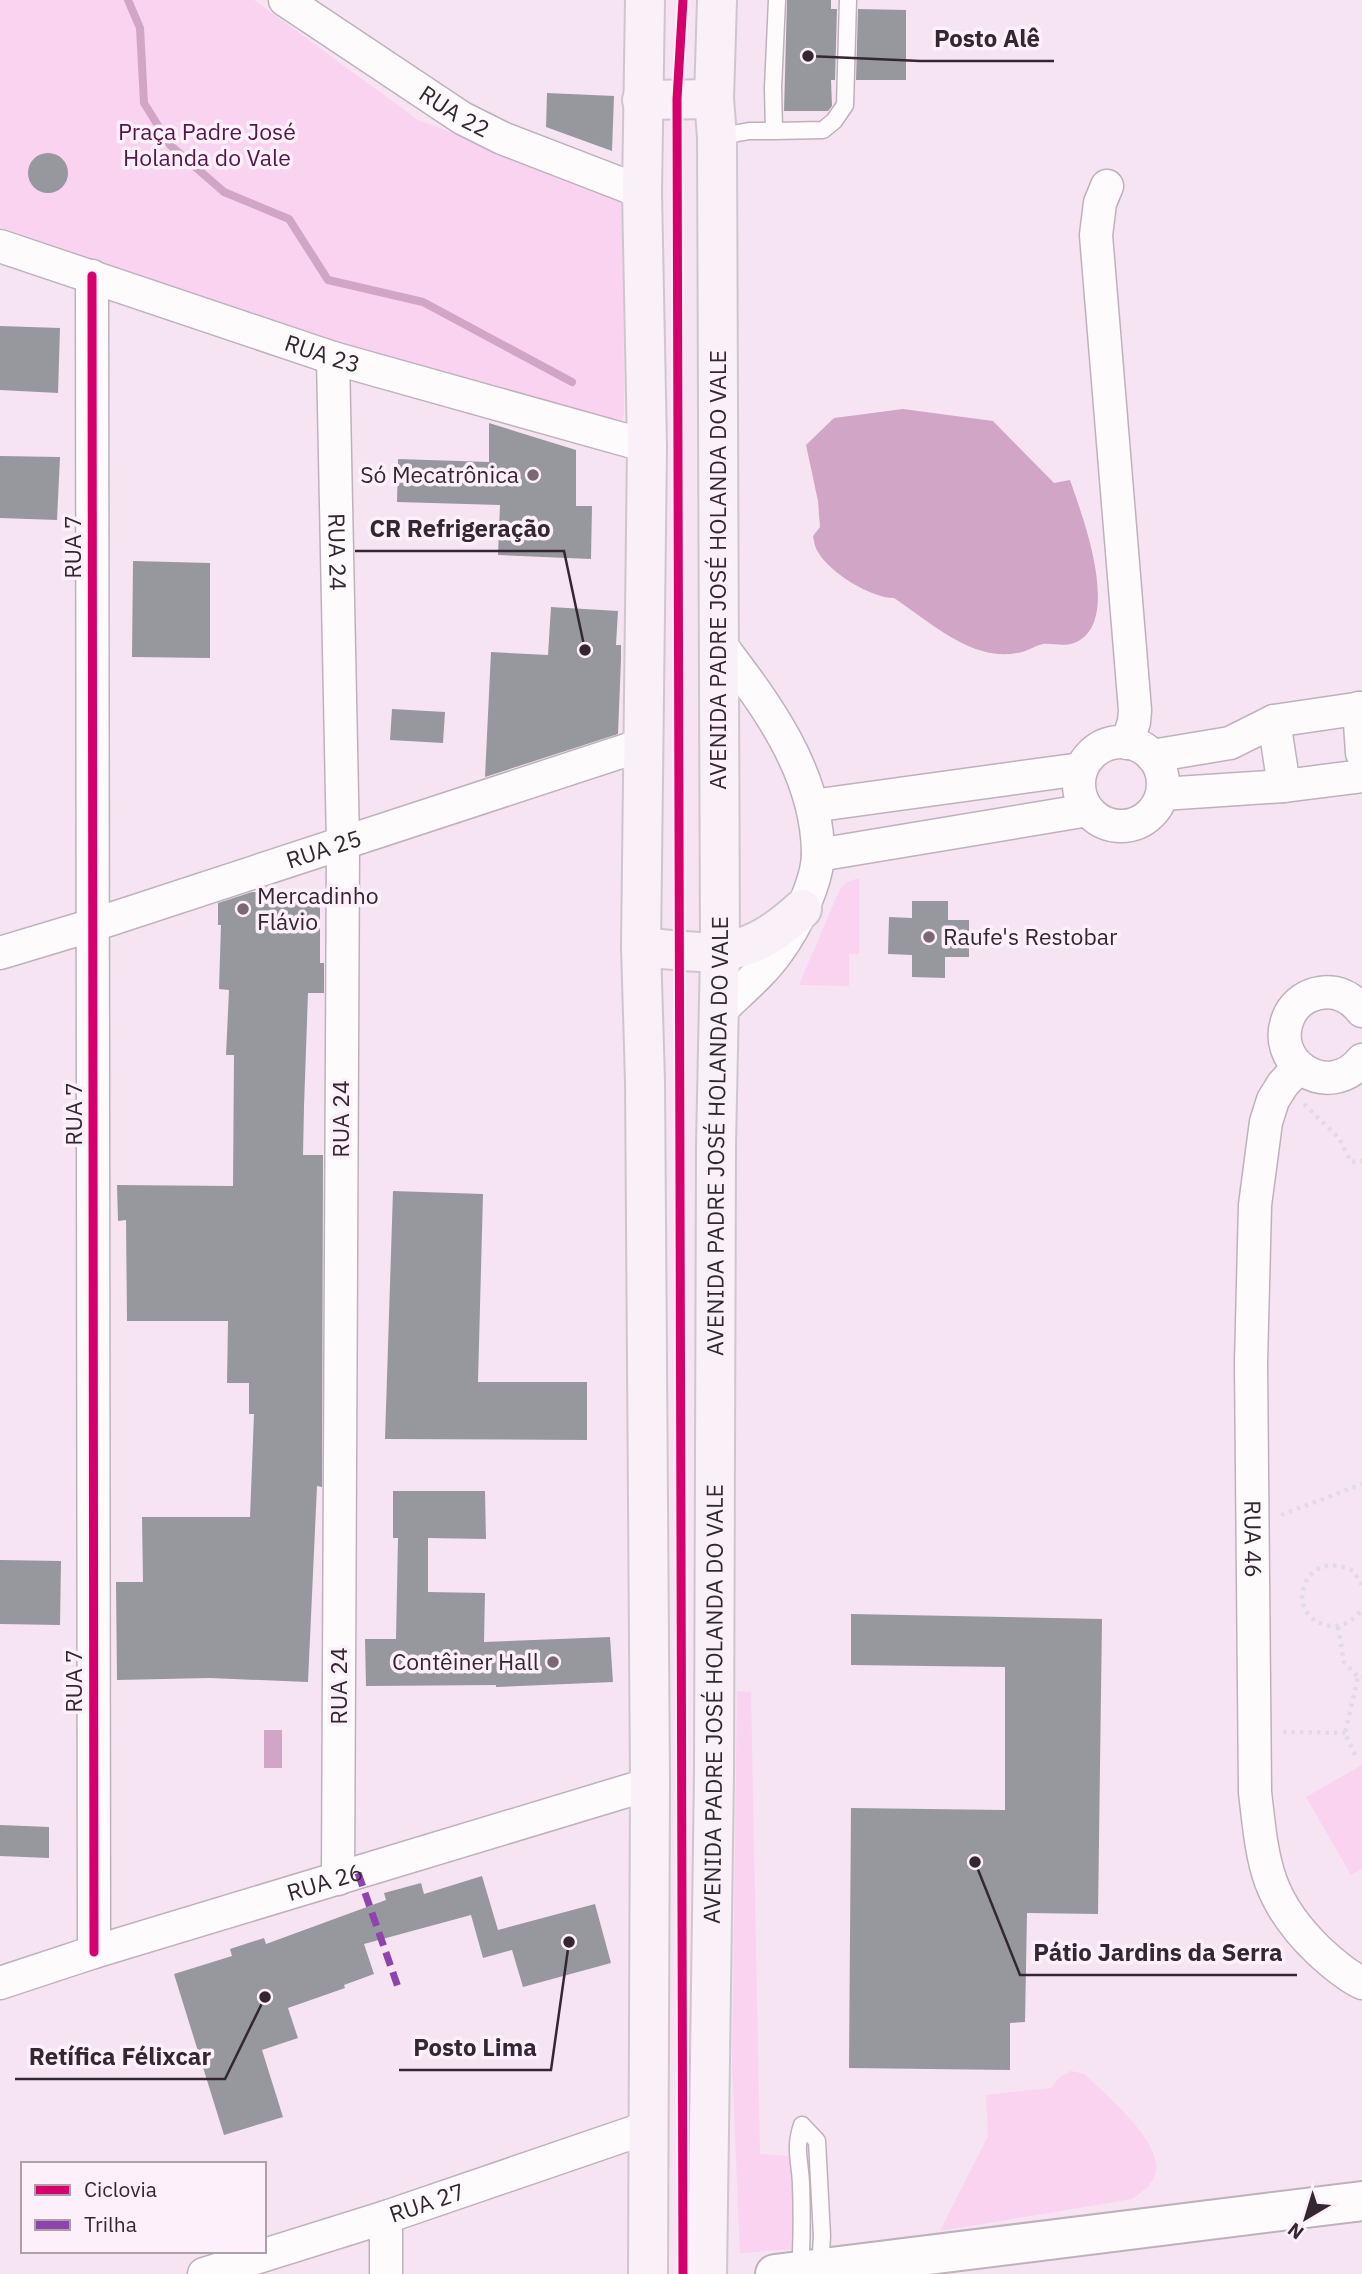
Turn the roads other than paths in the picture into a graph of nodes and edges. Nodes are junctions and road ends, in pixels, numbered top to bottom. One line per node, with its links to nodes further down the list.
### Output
1 (285, 0): 11 (street, RUA 22)
2 (645, 0): 7 (main road)
3 (718, 0): 6 (main road, AVENIDA PADRE JOSÉ HOLANDA DO VALE)
4 (777, 0): 8 (lane)
5 (848, 0): 8 (lane)
6 (714, 99): 7 (main road); 9 (main road, AVENIDA PADRE JOSÉ HOLANDA DO VALE)
7 (642, 100): 11 (main road)
8 (774, 131): 9 (lane)
9 (716, 137): 16 (main road, AVENIDA PADRE JOSÉ HOLANDA DO VALE)
10 (1107, 186): 20 (street)
11 (642, 192): 15 (main road)
12 (0, 246): 13 (street, RUA 23)
13 (92, 276): 14 (street, RUA 23); 31 (street, RUA 7)
14 (333, 358): 15 (street, RUA 23); 28 (street, RUA 24)
15 (647, 446): 19 (main road)
16 (717, 640): 26 (street); 33 (main road, AVENIDA PADRE JOSÉ HOLANDA DO VALE)
17 (1361, 708): 18 (street); 21 (street)
18 (1274, 721): 20 (street); 24 (street)
19 (645, 744): 28 (street, RUA 25); 32 (main road)
20 (1139, 750): 22 (street); 25 (street)
21 (1362, 754)
22 (1081, 769): 26 (street); 27 (street)
23 (1362, 776): 24 (street)
24 (1284, 786): 25 (street)
25 (1162, 794): 27 (street)
26 (813, 806): 29 (street)
27 (1088, 810): 29 (street)
28 (343, 844): 31 (street, RUA 25); 40 (street, RUA 24)
29 (818, 855): 30 (street)
30 (802, 909): 33 (main road); 36 (street)
31 (93, 925): 34 (street, RUA 25); 41 (street, RUA 7)
32 (642, 947): 33 (main road); 39 (main road)
33 (720, 952): 36 (main road, AVENIDA PADRE JOSÉ HOLANDA DO VALE)
34 (0, 953)
35 (1362, 1011): 38 (street)
36 (719, 1012): 51 (main road, AVENIDA PADRE JOSÉ HOLANDA DO VALE)
37 (1362, 1060): 38 (street)
38 (1291, 1075): 43 (street, RUA 46)
39 (650, 1784): 40 (street, RUA 26); 44 (main road)
40 (338, 1879): 41 (street, RUA 26)
41 (93, 1952): 42 (street, RUA 26)
42 (0, 1983)
43 (1362, 1983)
44 (649, 2127): 46 (street, RUA 27); 50 (main road)
45 (1362, 2201): 47 (street)
46 (386, 2217): 48 (street, RUA 27); 49 (street)
47 (798, 2272): 47 (lane)
48 (204, 2274)
49 (386, 2274)
50 (648, 2274)
51 (707, 2274)

